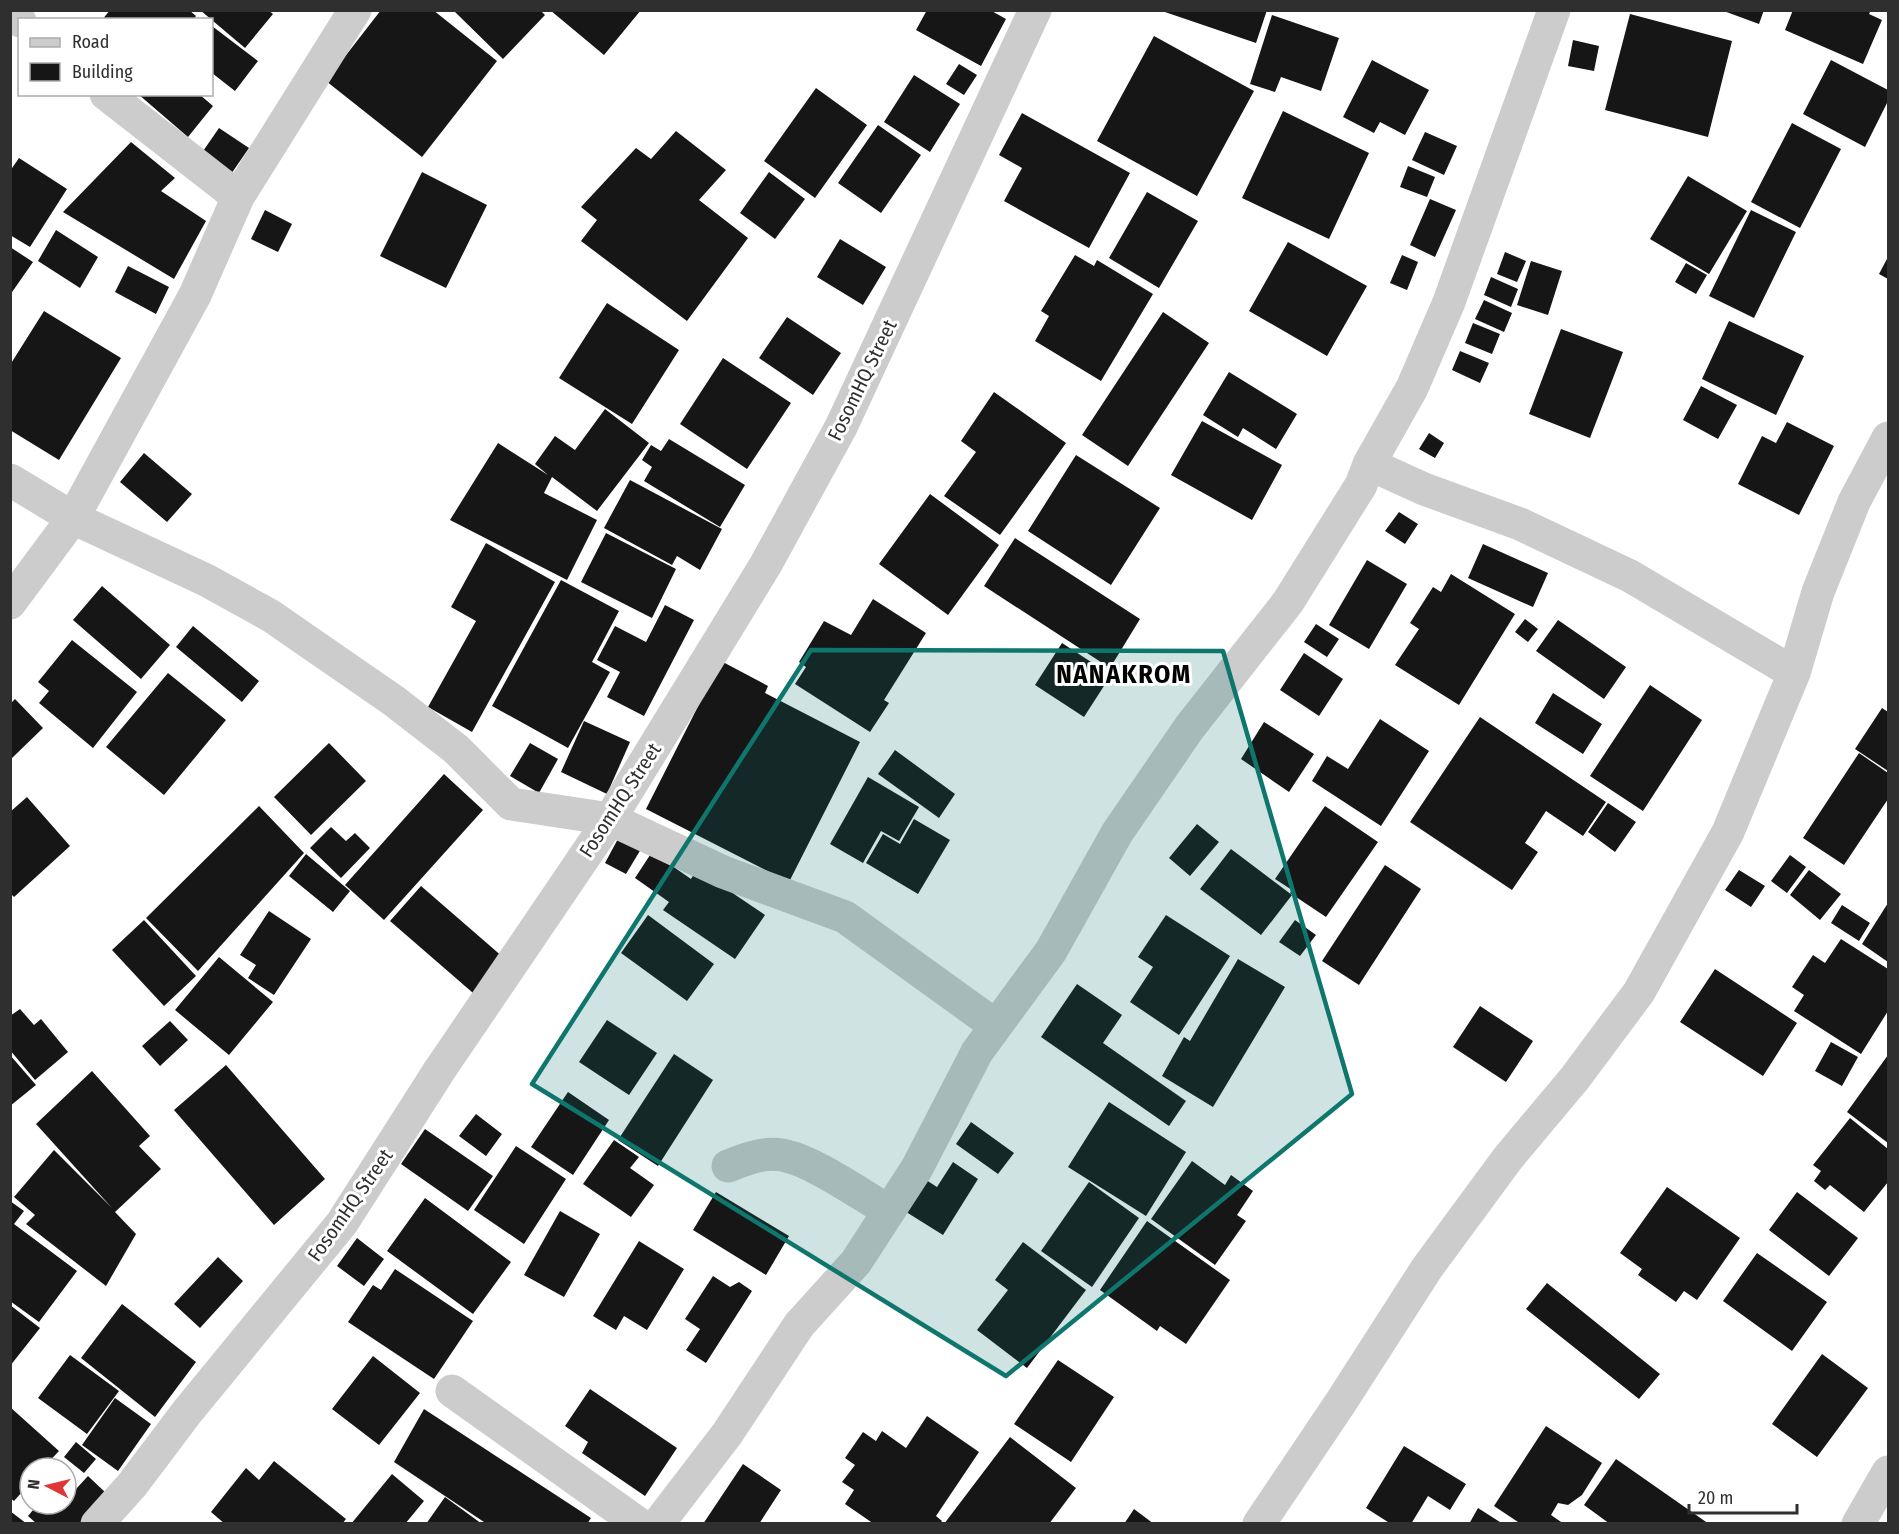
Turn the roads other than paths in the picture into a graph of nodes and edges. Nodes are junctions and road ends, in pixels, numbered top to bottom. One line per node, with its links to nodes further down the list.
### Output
1 (355, 10): 5 (street)
2 (1035, 10): 12 (street, FosomHQ Street)
3 (1554, 10): 7 (street)
4 (109, 96): 5 (street)
5 (238, 198): 9 (street)
6 (1888, 438): 11 (street)
7 (1369, 464): 11 (street); 13 (street)
8 (10, 480): 9 (street)
9 (73, 518): 10 (street); 12 (street)
10 (10, 603)
11 (1794, 673): 21 (street)
12 (610, 819): 13 (street); 18 (street, FosomHQ Street)
13 (996, 1026): 15 (street)
14 (728, 1166): 15 (street)
15 (889, 1211): 20 (street)
16 (452, 1391): 19 (street)
17 (1888, 1473): 22 (street)
18 (97, 1524)
19 (639, 1524)
20 (658, 1524)
21 (1258, 1524)
22 (1858, 1524)

